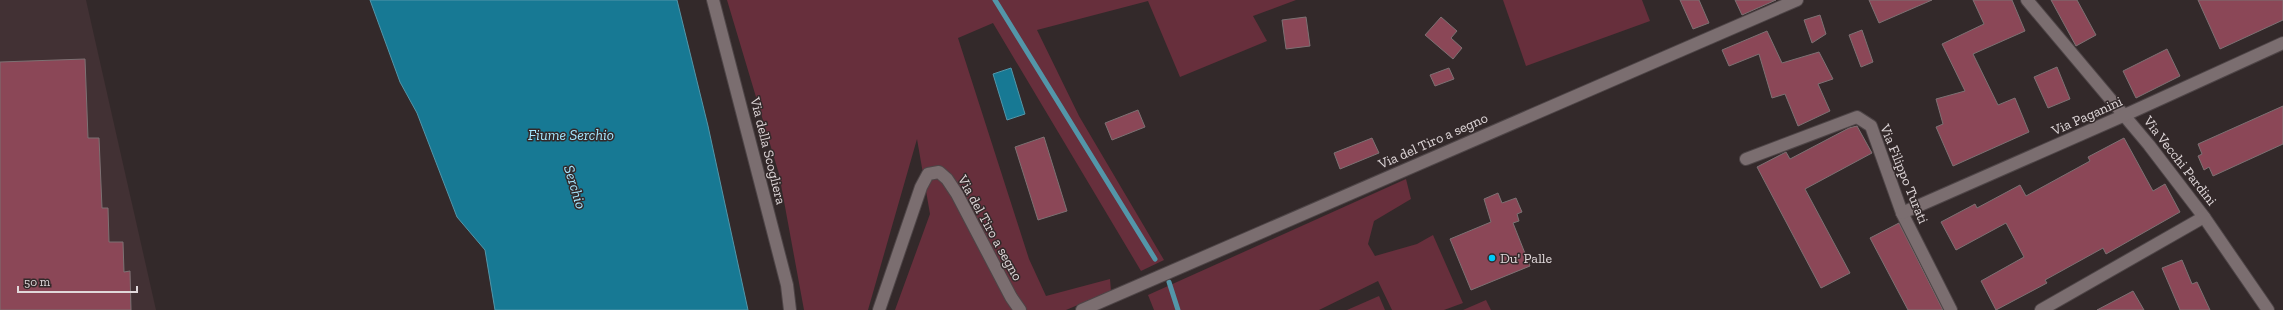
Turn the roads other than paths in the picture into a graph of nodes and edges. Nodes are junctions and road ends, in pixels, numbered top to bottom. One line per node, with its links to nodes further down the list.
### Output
1 (713, 0): 10 (street, Via della Scogliera)
2 (1797, 0): 13 (street, Via del Tiro a segno)
3 (2028, 0): 5 (street, Via Vecchi Pardini)
4 (2283, 43): 5 (street, Via Paganini)
5 (2125, 115): 7 (street, Via Paganini); 8 (street, Via Vecchi Pardini)
6 (1746, 159): 7 (street, Via Filippo Turati)
7 (1902, 213): 14 (street, Via Filippo Turati)
8 (2204, 217): 9 (street, Via Vecchi Pardini); 15 (street)
9 (2266, 309)
10 (790, 310)
11 (879, 310): 12 (street, Via del Tiro a segno)
12 (1020, 310)
13 (1082, 310)
14 (1951, 310)
15 (2041, 310)

